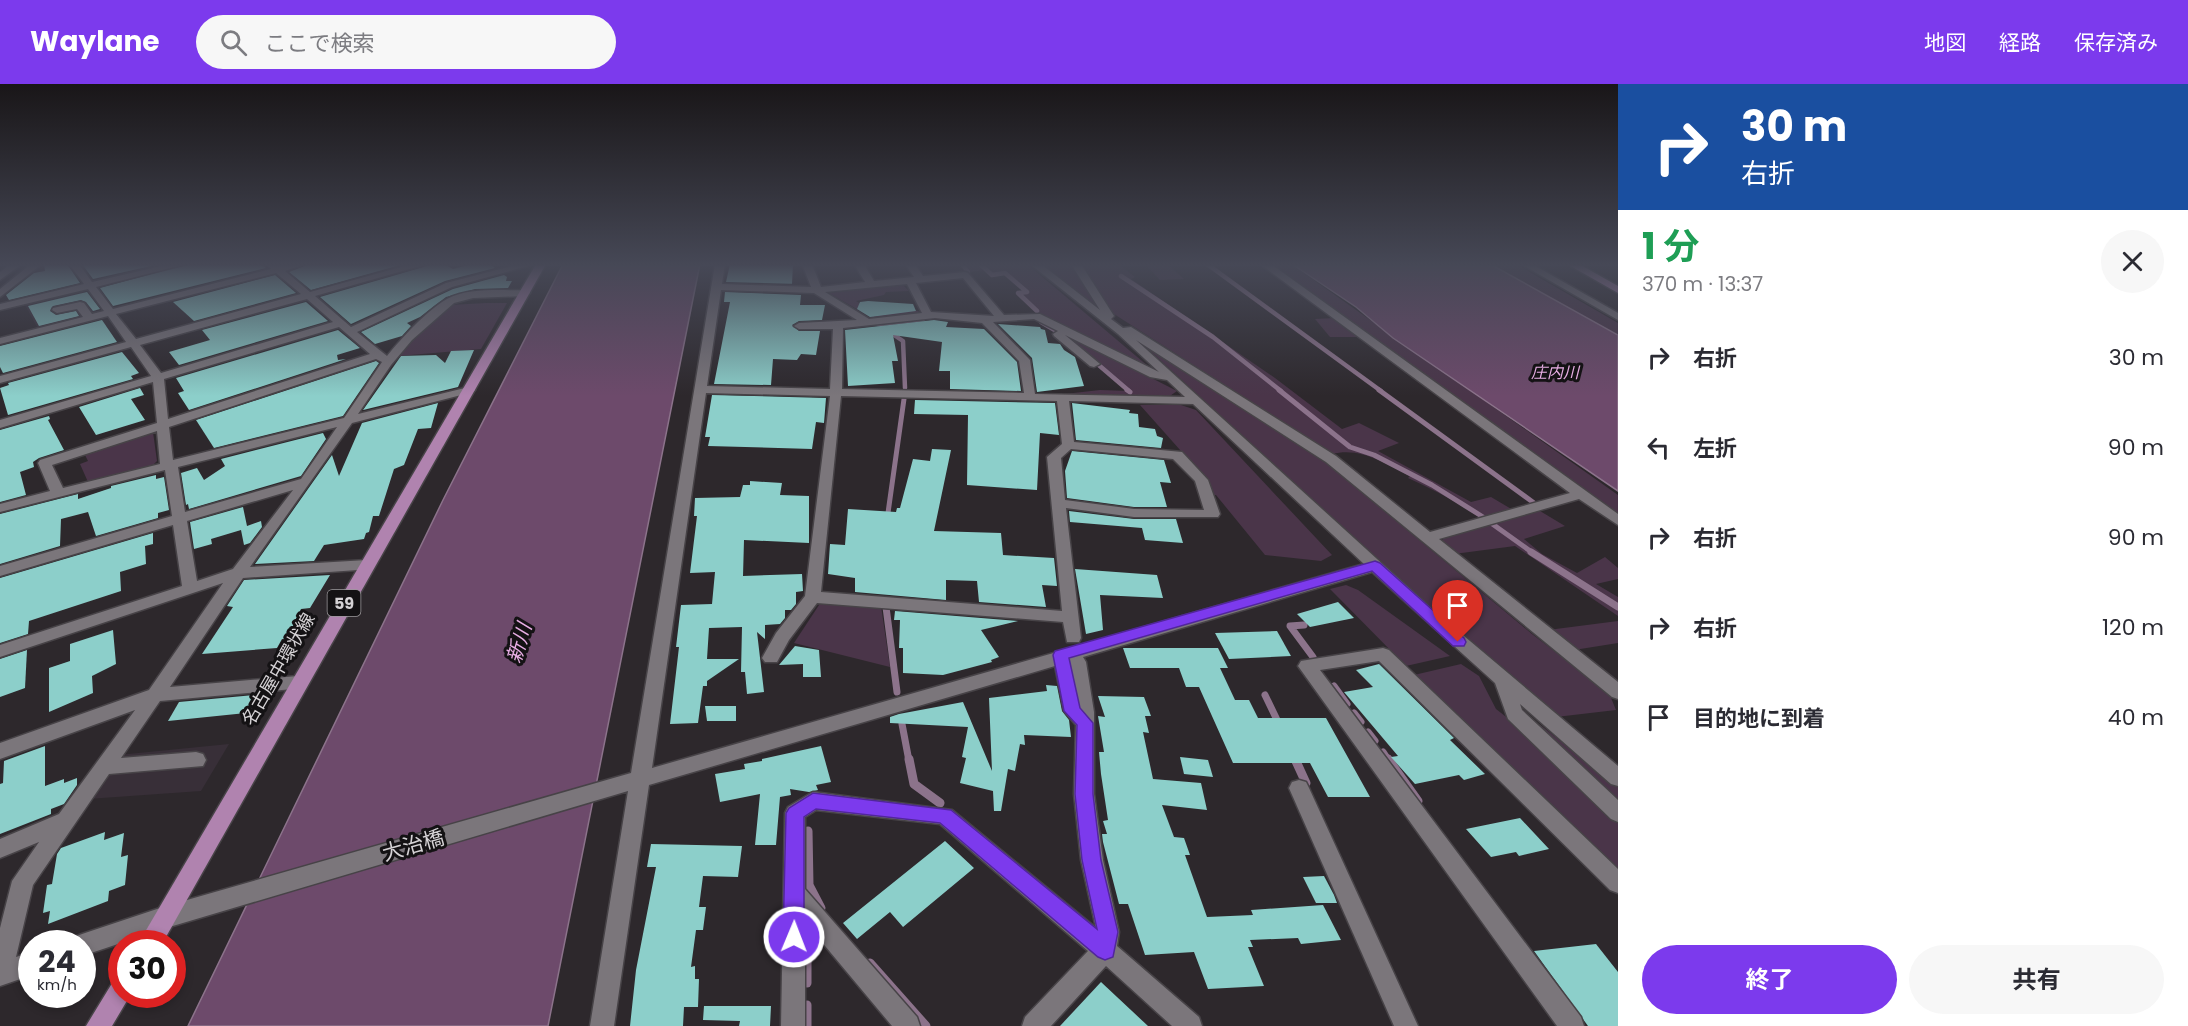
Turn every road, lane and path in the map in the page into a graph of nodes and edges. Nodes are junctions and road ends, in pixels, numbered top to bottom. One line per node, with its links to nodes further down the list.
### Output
1 (65, 308): 18 (street)
2 (83, 308): 23 (street)
3 (106, 308): 19 (street)
4 (128, 308): 19 (street)
5 (262, 308): 32 (street)
6 (323, 308): 29 (street)
7 (393, 308): 29 (street)
8 (443, 308): 33 (street)
9 (516, 308): 39 (main road, 名古屋中環状線 / 59)
10 (713, 308): 38 (street)
11 (843, 308): 26 (street)
12 (925, 308): 20 (street)
13 (998, 308): 21 (street)
14 (1090, 308): 24 (street)
15 (1104, 308): 24 (street)
16 (1325, 308): 51 (street)
17 (1602, 308): 22 (street)
18 (57, 310)
19 (110, 313): 23 (street); 32 (street)
20 (928, 316): 25 (street); 26 (street)
21 (1006, 316): 25 (street); 34 (street); 36 (street)
22 (1618, 317)
23 (89, 318): 31 (street)
24 (1103, 318): 30 (street)
25 (985, 320): 42 (street)
26 (869, 323): 28 (street)
27 (799, 326): 28 (street)
28 (838, 326): 40 (street)
29 (346, 327): 33 (street); 35 (street)
30 (1118, 329): 36 (street); 56 (street)
31 (0, 341)
32 (133, 344): 35 (street); 37 (street)
33 (382, 359): 44 (street); 46 (street)
34 (1094, 364)
35 (158, 377): 45 (street); 46 (street)
36 (1170, 377): 43 (street)
37 (0, 380)
38 (701, 388): 40 (street); 76 (street)
39 (469, 390): 44 (street); 57 (main road, 名古屋中環状線 / 59)
40 (836, 391): 42 (street); 62 (street)
41 (1066, 396): 42 (street); 43 (street); 47 (street)
42 (1030, 397)
43 (1198, 401): 58 (street)
44 (348, 419): 48 (street); 49 (street)
45 (0, 424)
46 (163, 424): 48 (street); 50 (street)
47 (1068, 445): 52 (street); 52 (street)
48 (169, 465): 50 (street); 54 (street)
49 (306, 482): 54 (street); 60 (street)
50 (58, 493): 53 (street)
51 (1578, 494): 55 (street); 56 (street)
52 (1058, 503): 63 (street)
53 (0, 508)
54 (179, 519): 59 (street); 61 (street)
55 (1618, 521)
56 (1426, 538): 70 (street)
57 (366, 565): 60 (street); 69 (main road, 名古屋中環状線 / 59)
58 (1375, 566): 67 (street, 大治橋); 68 (street)
59 (0, 571)
60 (238, 573): 61 (street); 71 (street)
61 (190, 589): 65 (street)
62 (813, 597): 63 (street); 66 (street)
63 (1070, 617): 64 (street)
64 (1073, 638)
65 (0, 651)
66 (771, 658)
67 (1069, 658): 76 (street, 大治橋); 86 (street)
68 (1503, 681): 75 (street); 78 (street)
69 (298, 683): 71 (street); 83 (main road, 名古屋中環状線 / 59)
70 (1618, 692)
71 (156, 695): 72 (street); 74 (street)
72 (0, 751)
73 (196, 760): 74 (street)
74 (103, 767): 79 (street)
75 (1618, 778)
76 (634, 781): 83 (street, 大治橋); 91 (street)
77 (1299, 788): 96 (street)
78 (1618, 813)
79 (64, 821): 80 (street); 88 (street)
80 (0, 849)
81 (1618, 883): 97 (street)
82 (794, 892): 86 (street); 92 (street); 93 (street)
83 (166, 917): 84 (main road, 名古屋中環状線 / 59); 85 (street, 大治橋)
84 (158, 930)
85 (96, 940)
86 (1105, 950): 94 (street); 95 (street)
87 (18, 968): 88 (street)
88 (0, 974)
89 (109, 1008): 90 (main road)
90 (98, 1026)
91 (602, 1026)
92 (793, 1026)
93 (908, 1026)
94 (1034, 1026)
95 (1190, 1026)
96 (1406, 1026)
97 (1572, 1026)

